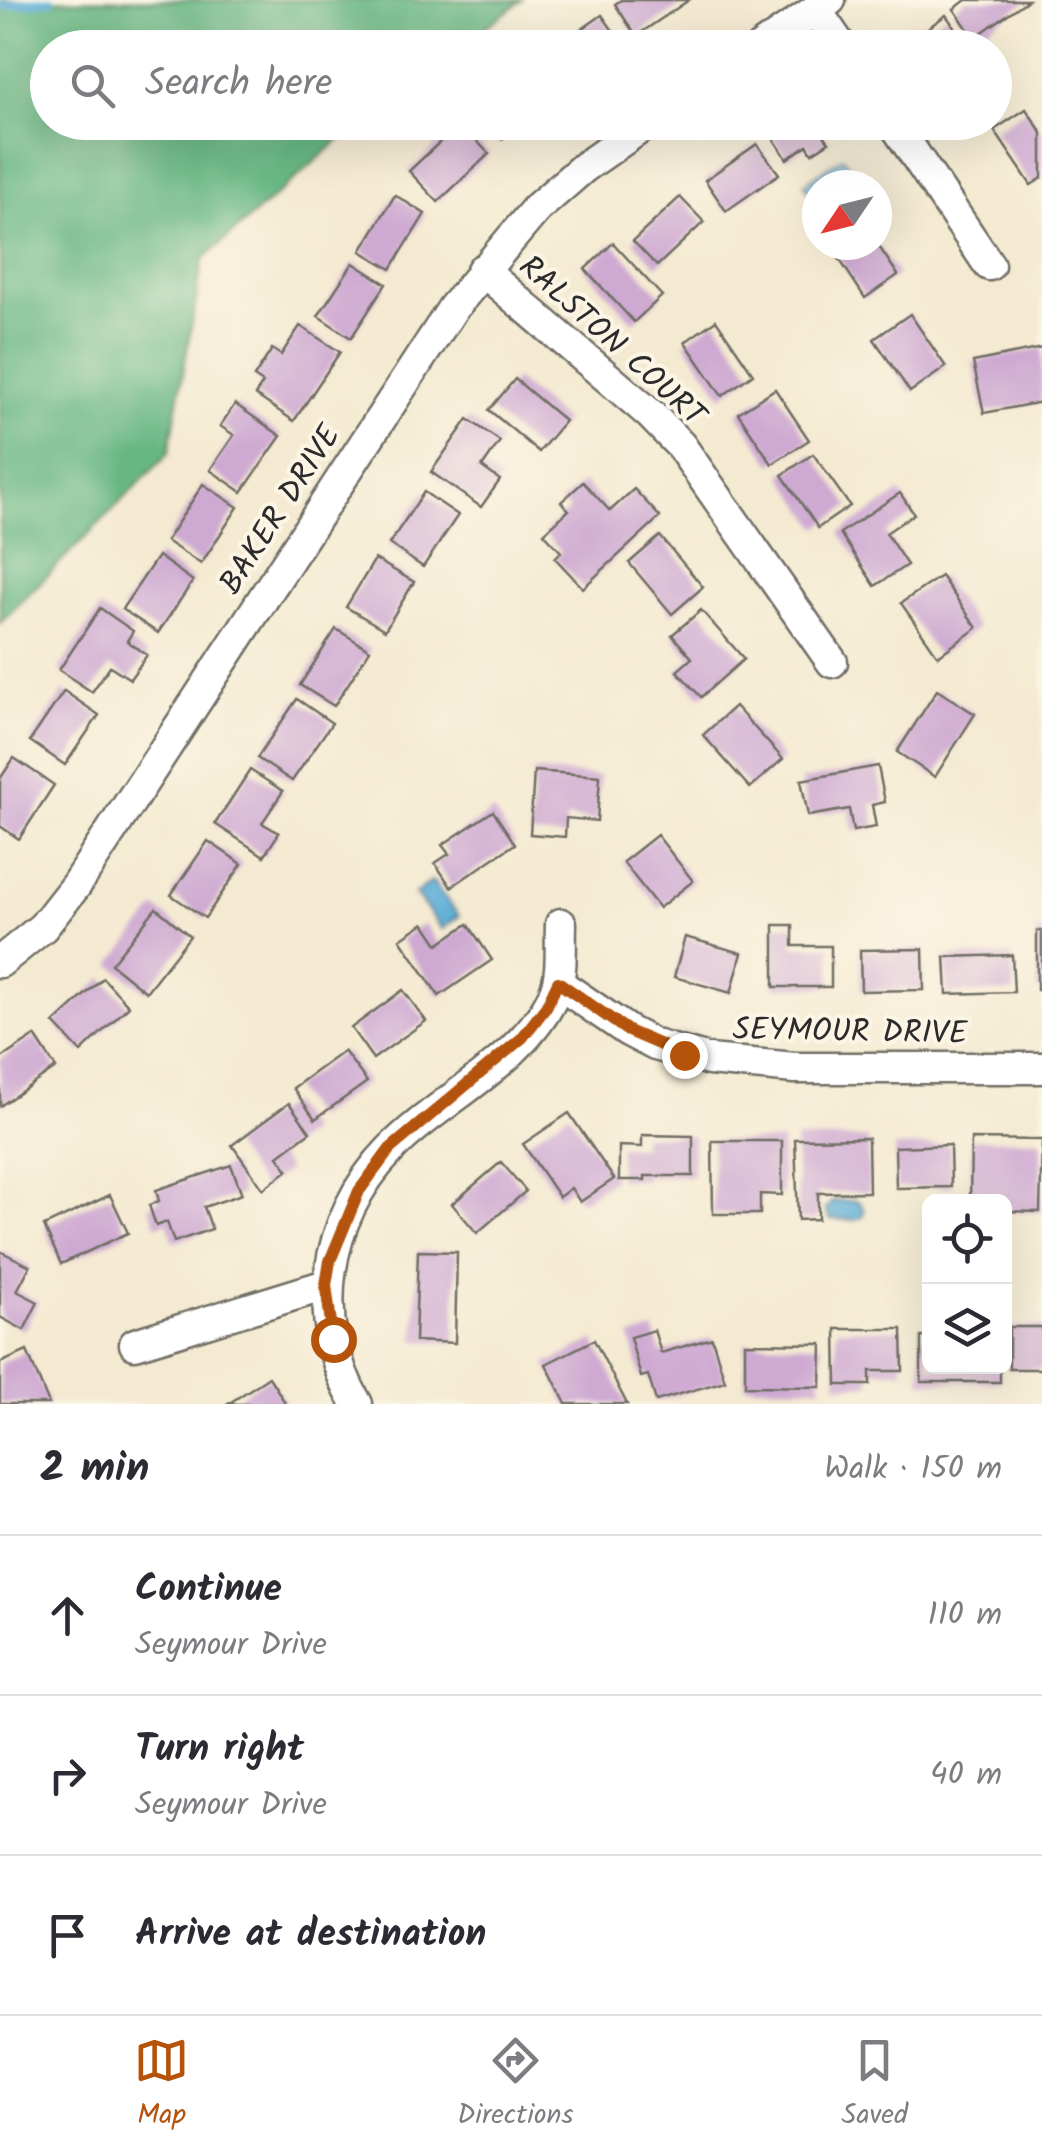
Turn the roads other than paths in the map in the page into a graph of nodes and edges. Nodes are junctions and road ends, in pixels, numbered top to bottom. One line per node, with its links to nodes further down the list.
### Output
1 (823, 5): 2 (street); 3 (street)
2 (786, 30)
3 (834, 30)
4 (624, 140): 7 (street, BAKER DRIVE)
5 (905, 140): 6 (street)
6 (989, 265)
7 (482, 270): 8 (street, RALSTON COURT); 10 (street, BAKER DRIVE)
8 (832, 662)
9 (561, 924): 11 (street)
10 (0, 962)
11 (558, 982): 12 (street, SEYMOUR DRIVE); 13 (street)
12 (1042, 1068)
13 (326, 1285): 14 (street); 15 (street)
14 (135, 1344)
15 (357, 1404)

